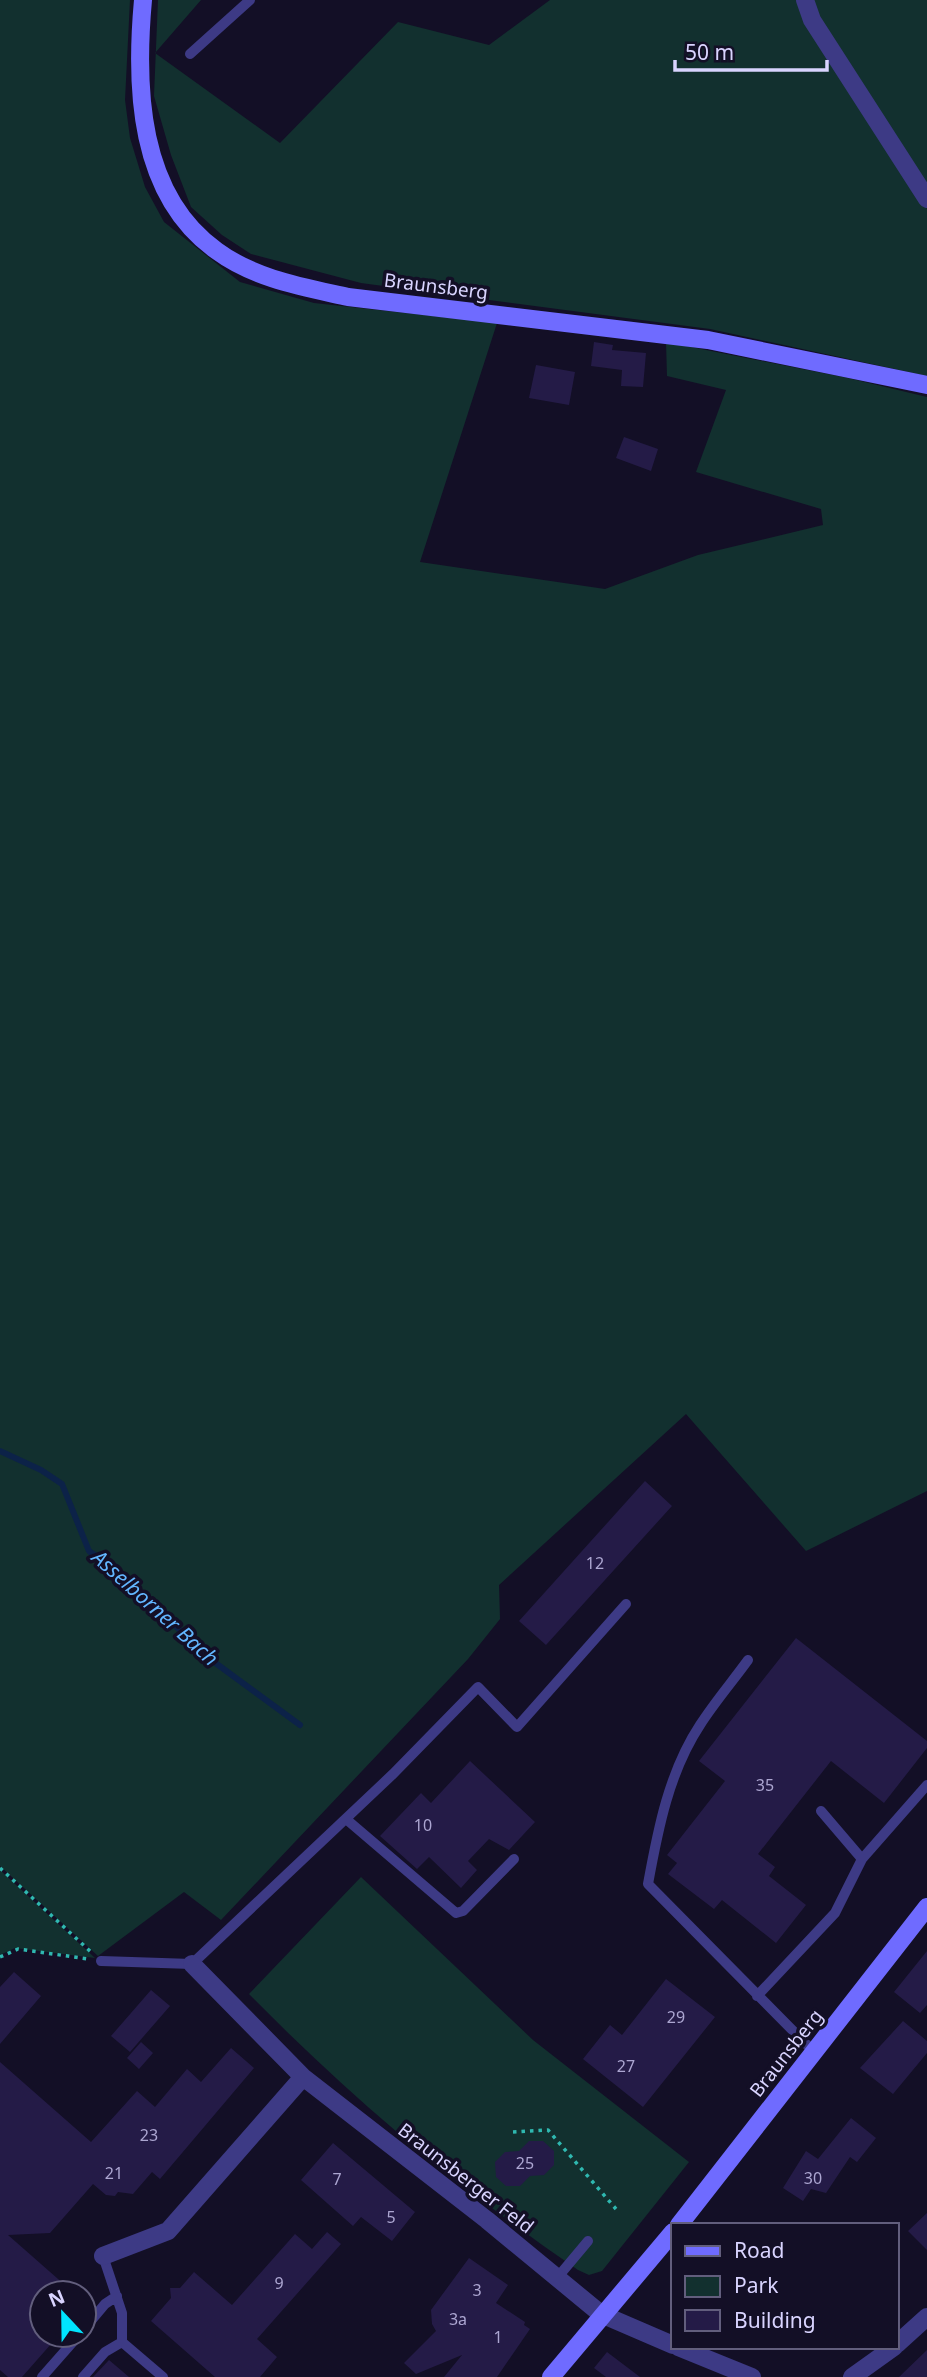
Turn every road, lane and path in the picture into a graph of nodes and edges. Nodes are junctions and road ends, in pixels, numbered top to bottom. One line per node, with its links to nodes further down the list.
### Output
1 (143, 0): 6 (main road, Braunsberg)
2 (250, 0): 4 (lane)
3 (805, 0): 5 (street)
4 (190, 54)
5 (927, 199)
6 (927, 385)
7 (626, 1604): 11 (lane)
8 (748, 1660): 19 (lane)
9 (927, 1785): 13 (lane)
10 (821, 1811): 13 (lane)
11 (346, 1819): 12 (lane); 18 (lane)
12 (514, 1859)
13 (862, 1859): 19 (lane)
14 (0, 1868): 17 (path)
15 (927, 1907): 20 (main road, Braunsberg)
16 (0, 1957): 17 (path)
17 (101, 1961): 18 (lane)
18 (192, 1964): 21 (street, Braunsberger Feld)
19 (757, 1996): 20 (lane)
20 (814, 2052): 24 (main road, Braunsberg)
21 (303, 2077): 27 (street); 28 (street, Braunsberger Feld)
22 (513, 2132): 23 (path)
23 (616, 2209)
24 (680, 2223)
25 (671, 2234): 31 (main road)
26 (588, 2241): 28 (lane)
27 (103, 2256): 29 (lane)
28 (557, 2278): 31 (street, Braunsberger Feld)
29 (117, 2296): 30 (lane); 33 (lane)
30 (98, 2312)
31 (601, 2314): 35 (street, Braunsberger Feld); 42 (main road)
32 (927, 2317): 34 (street)
33 (122, 2342): 40 (lane); 41 (lane)
34 (899, 2342)
35 (671, 2344)
36 (67, 2349): 39 (lane)
37 (683, 2349): 43 (street, Braunsberger Feld)
38 (891, 2349): 44 (street)
39 (42, 2377)
40 (83, 2377)
41 (163, 2377)
42 (551, 2377)
43 (752, 2377)
44 (852, 2377)

